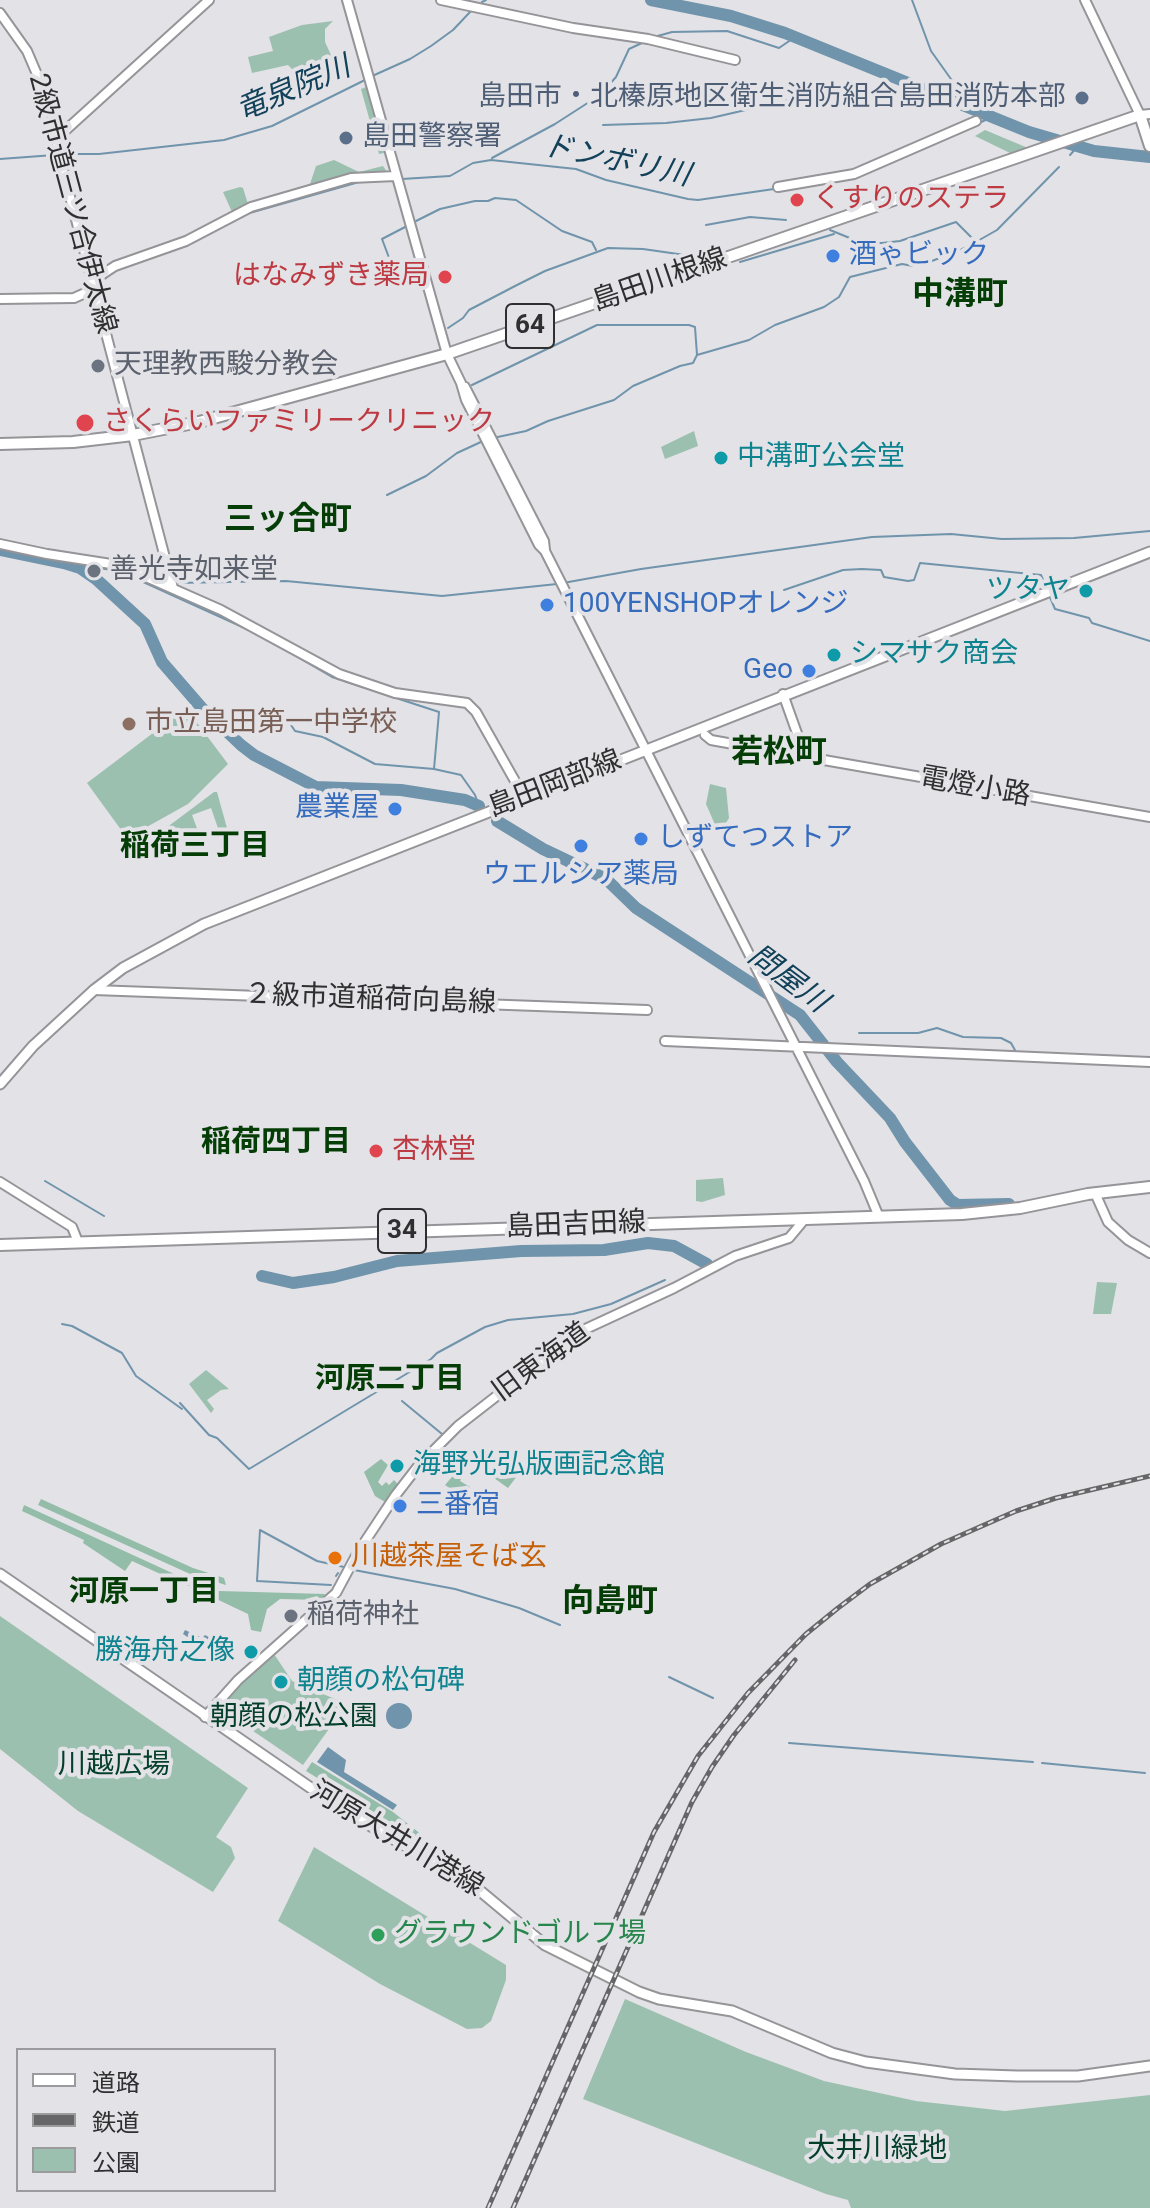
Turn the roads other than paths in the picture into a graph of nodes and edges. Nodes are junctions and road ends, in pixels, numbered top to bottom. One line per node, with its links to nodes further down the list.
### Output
1 (209, 0): 9 (street)
2 (347, 0): 11 (street)
3 (441, 0): 6 (street)
4 (1085, 0): 7 (street)
5 (0, 13): 9 (street, 2級市道三ツ合伊太線)
6 (735, 60)
7 (1145, 114): 10 (main road); 15 (main road, 島田川根線 / 64)
8 (976, 121): 12 (street)
9 (57, 138): 13 (street, 2級市道三ツ合伊太線)
10 (1150, 145)
11 (396, 176): 13 (street); 15 (street)
12 (778, 187)
13 (93, 285): 14 (street); 16 (street, 2級市道三ツ合伊太線)
14 (0, 299)
15 (447, 354): 16 (main road, 島田川根線 / 64); 23 (street)
16 (133, 435): 17 (main road, 島田川根線 / 64); 20 (street, 2級市道三ツ合伊太線)
17 (0, 444)
18 (0, 544): 20 (street)
19 (1150, 552): 21 (main road, 島田岡部線)
20 (173, 588): 25 (street)
21 (783, 694): 23 (main road, 島田岡部線); 24 (street)
22 (705, 735): 24 (street, 電燈小路)
23 (646, 749): 25 (main road, 島田岡部線); 30 (street)
24 (803, 750): 26 (street, 電燈小路)
25 (524, 797): 27 (main road, 島田岡部線)
26 (1150, 817)
27 (94, 990): 28 (street, ２級市道稲荷向島線); 32 (main road, 島田岡部線)
28 (647, 1010)
29 (665, 1041): 30 (street)
30 (796, 1047): 31 (street); 36 (street)
31 (1150, 1062)
32 (0, 1084)
33 (0, 1182): 38 (street)
34 (1150, 1187): 35 (main road, 島田吉田線 / 34)
35 (1095, 1193): 36 (main road, 島田吉田線 / 34); 40 (street)
36 (879, 1217): 37 (main road, 島田吉田線 / 34)
37 (804, 1220): 38 (main road, 島田吉田線 / 34); 42 (street, 旧東海道)
38 (78, 1242): 39 (main road, 島田吉田線 / 34)
39 (0, 1245)
40 (1150, 1253)
41 (0, 1574): 42 (main road, 河原大井川港線)
42 (205, 1717): 43 (main road, 河原大井川港線)
43 (1150, 2066)

